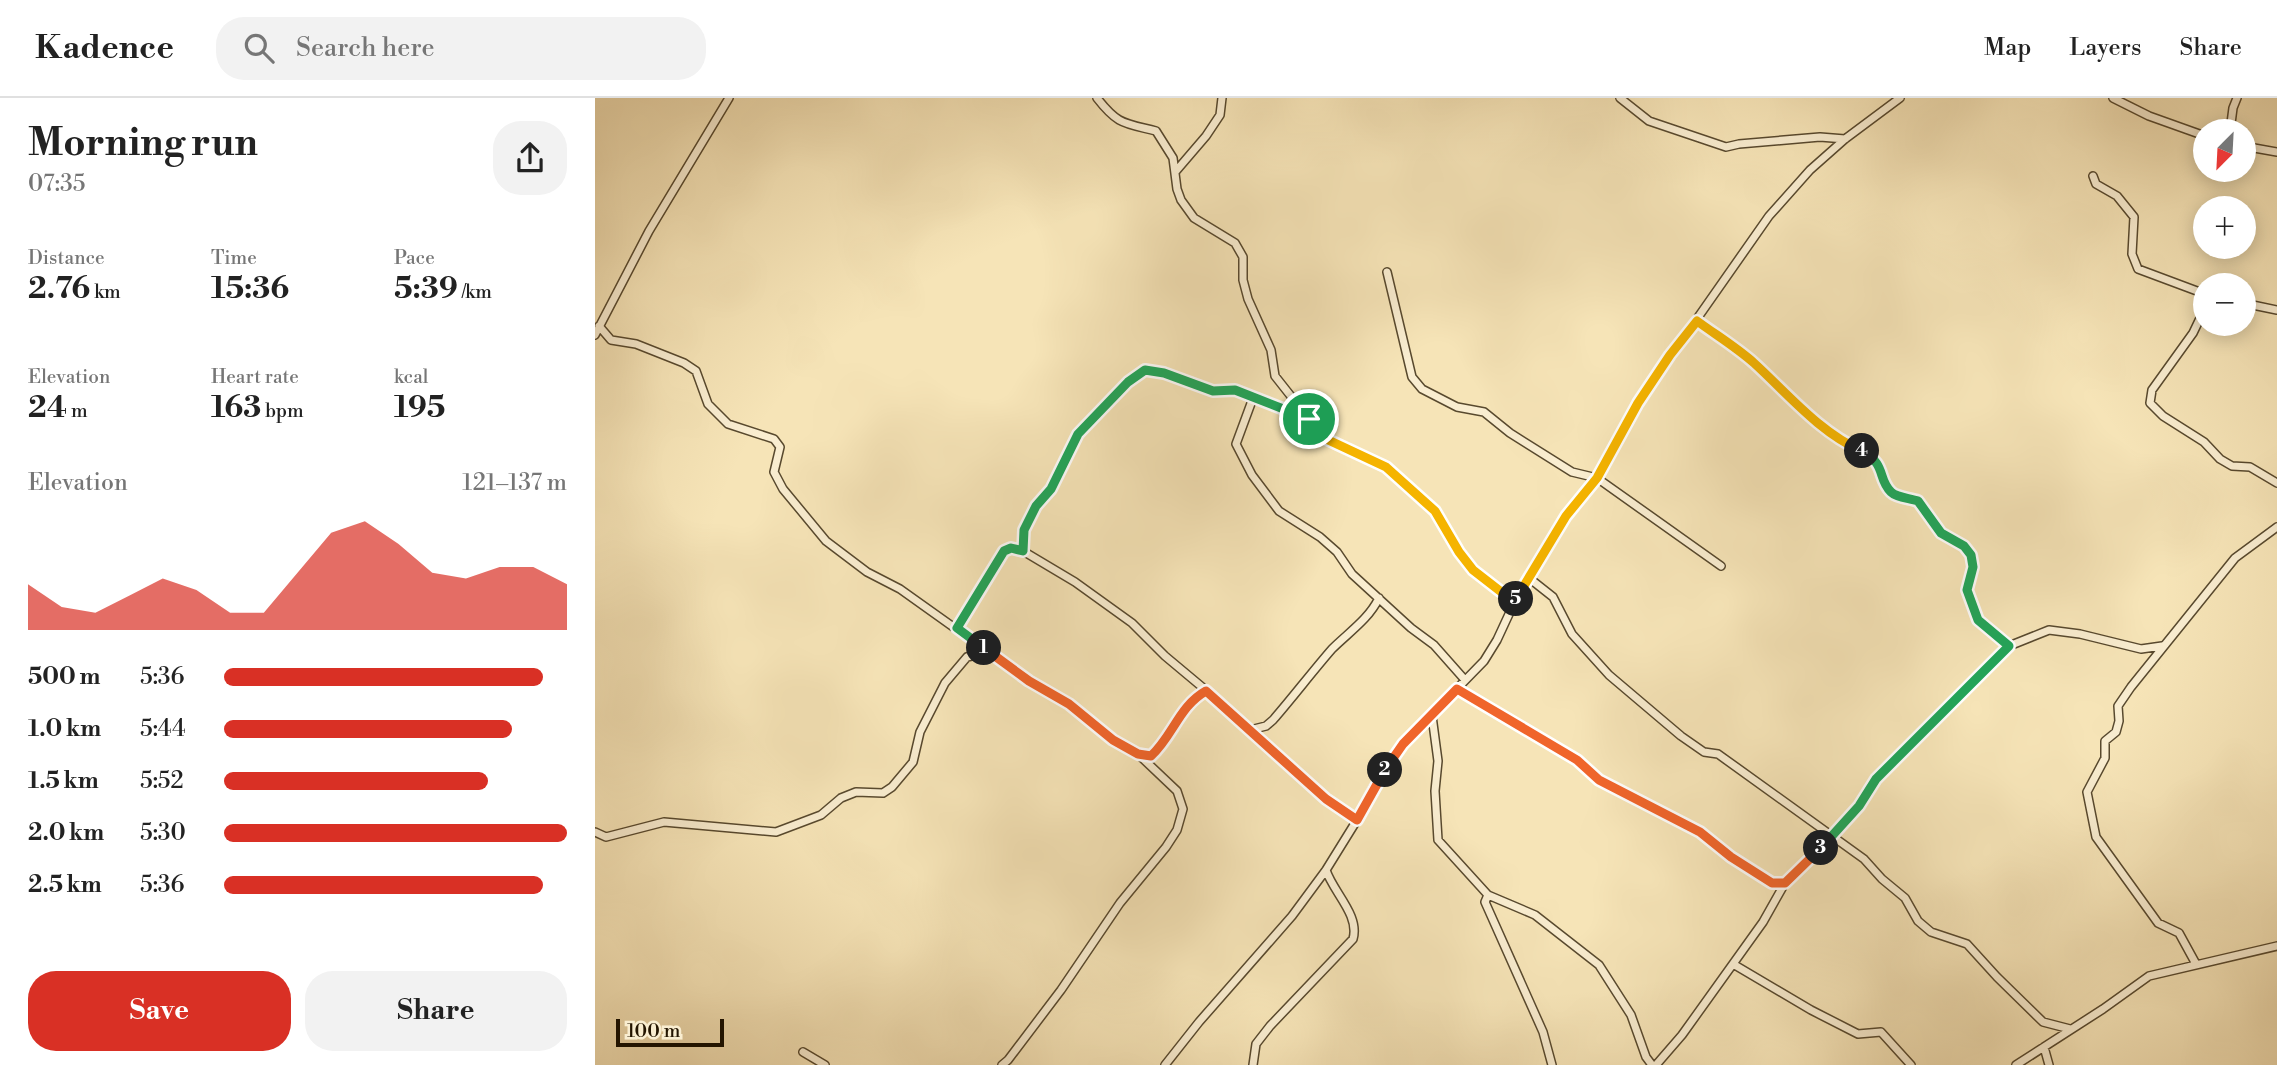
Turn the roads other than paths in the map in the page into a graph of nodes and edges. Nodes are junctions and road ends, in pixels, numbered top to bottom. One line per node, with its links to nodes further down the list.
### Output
1 (729, 98): 21 (street)
2 (1097, 98): 14 (street)
3 (1212, 98): 8 (street)
4 (1620, 98): 11 (street)
5 (1900, 98): 11 (street)
6 (2113, 98): 10 (street)
7 (2237, 98): 9 (street)
8 (1221, 100): 14 (street)
9 (2232, 119)
10 (2193, 132)
11 (1845, 139): 20 (street)
12 (2256, 148): 13 (street)
13 (2277, 152)
14 (1176, 171): 25 (street)
15 (2093, 176): 17 (street)
16 (1387, 272): 26 (street)
17 (2193, 290)
18 (2256, 306): 19 (street)
19 (2277, 310)
20 (1697, 321): 26 (street); 35 (street)
21 (600, 326): 23 (street); 34 (street)
22 (2193, 333): 27 (street)
23 (595, 335)
24 (1253, 398): 25 (street); 29 (street); 32 (street)
25 (1309, 419): 33 (street)
26 (1597, 478): 30 (street); 31 (street)
27 (2277, 483)
28 (2277, 527): 36 (street)
29 (1023, 551): 34 (street); 40 (street)
30 (1721, 566)
31 (1529, 578): 33 (street); 46 (street)
32 (1379, 598): 38 (street); 42 (street)
33 (1516, 599): 38 (street)
34 (957, 628): 37 (street)
35 (2009, 646): 36 (street); 46 (street)
36 (2162, 646): 52 (street)
37 (989, 652): 43 (street); 45 (street)
38 (1465, 680): 39 (street)
39 (1457, 689): 41 (street); 48 (street)
40 (1206, 691): 42 (street); 43 (street)
41 (1432, 716): 44 (street); 49 (street)
42 (1250, 730): 44 (street)
43 (1138, 754): 57 (street)
44 (1357, 820): 47 (street)
45 (595, 832)
46 (1831, 837): 48 (street); 53 (street)
47 (1326, 870): 58 (street); 59 (street)
48 (1785, 883): 51 (street)
49 (1488, 895): 60 (street); 61 (street)
50 (2277, 946): 52 (street)
51 (1733, 964): 61 (street); 62 (street)
52 (2196, 964): 53 (street)
53 (2070, 1029): 54 (street)
54 (2043, 1046): 63 (street); 64 (street)
55 (803, 1052): 56 (street)
56 (825, 1065)
57 (1002, 1065)
58 (1165, 1065)
59 (1253, 1065)
60 (1552, 1065)
61 (1654, 1065)
62 (1911, 1065)
63 (2015, 1065)
64 (2049, 1065)

